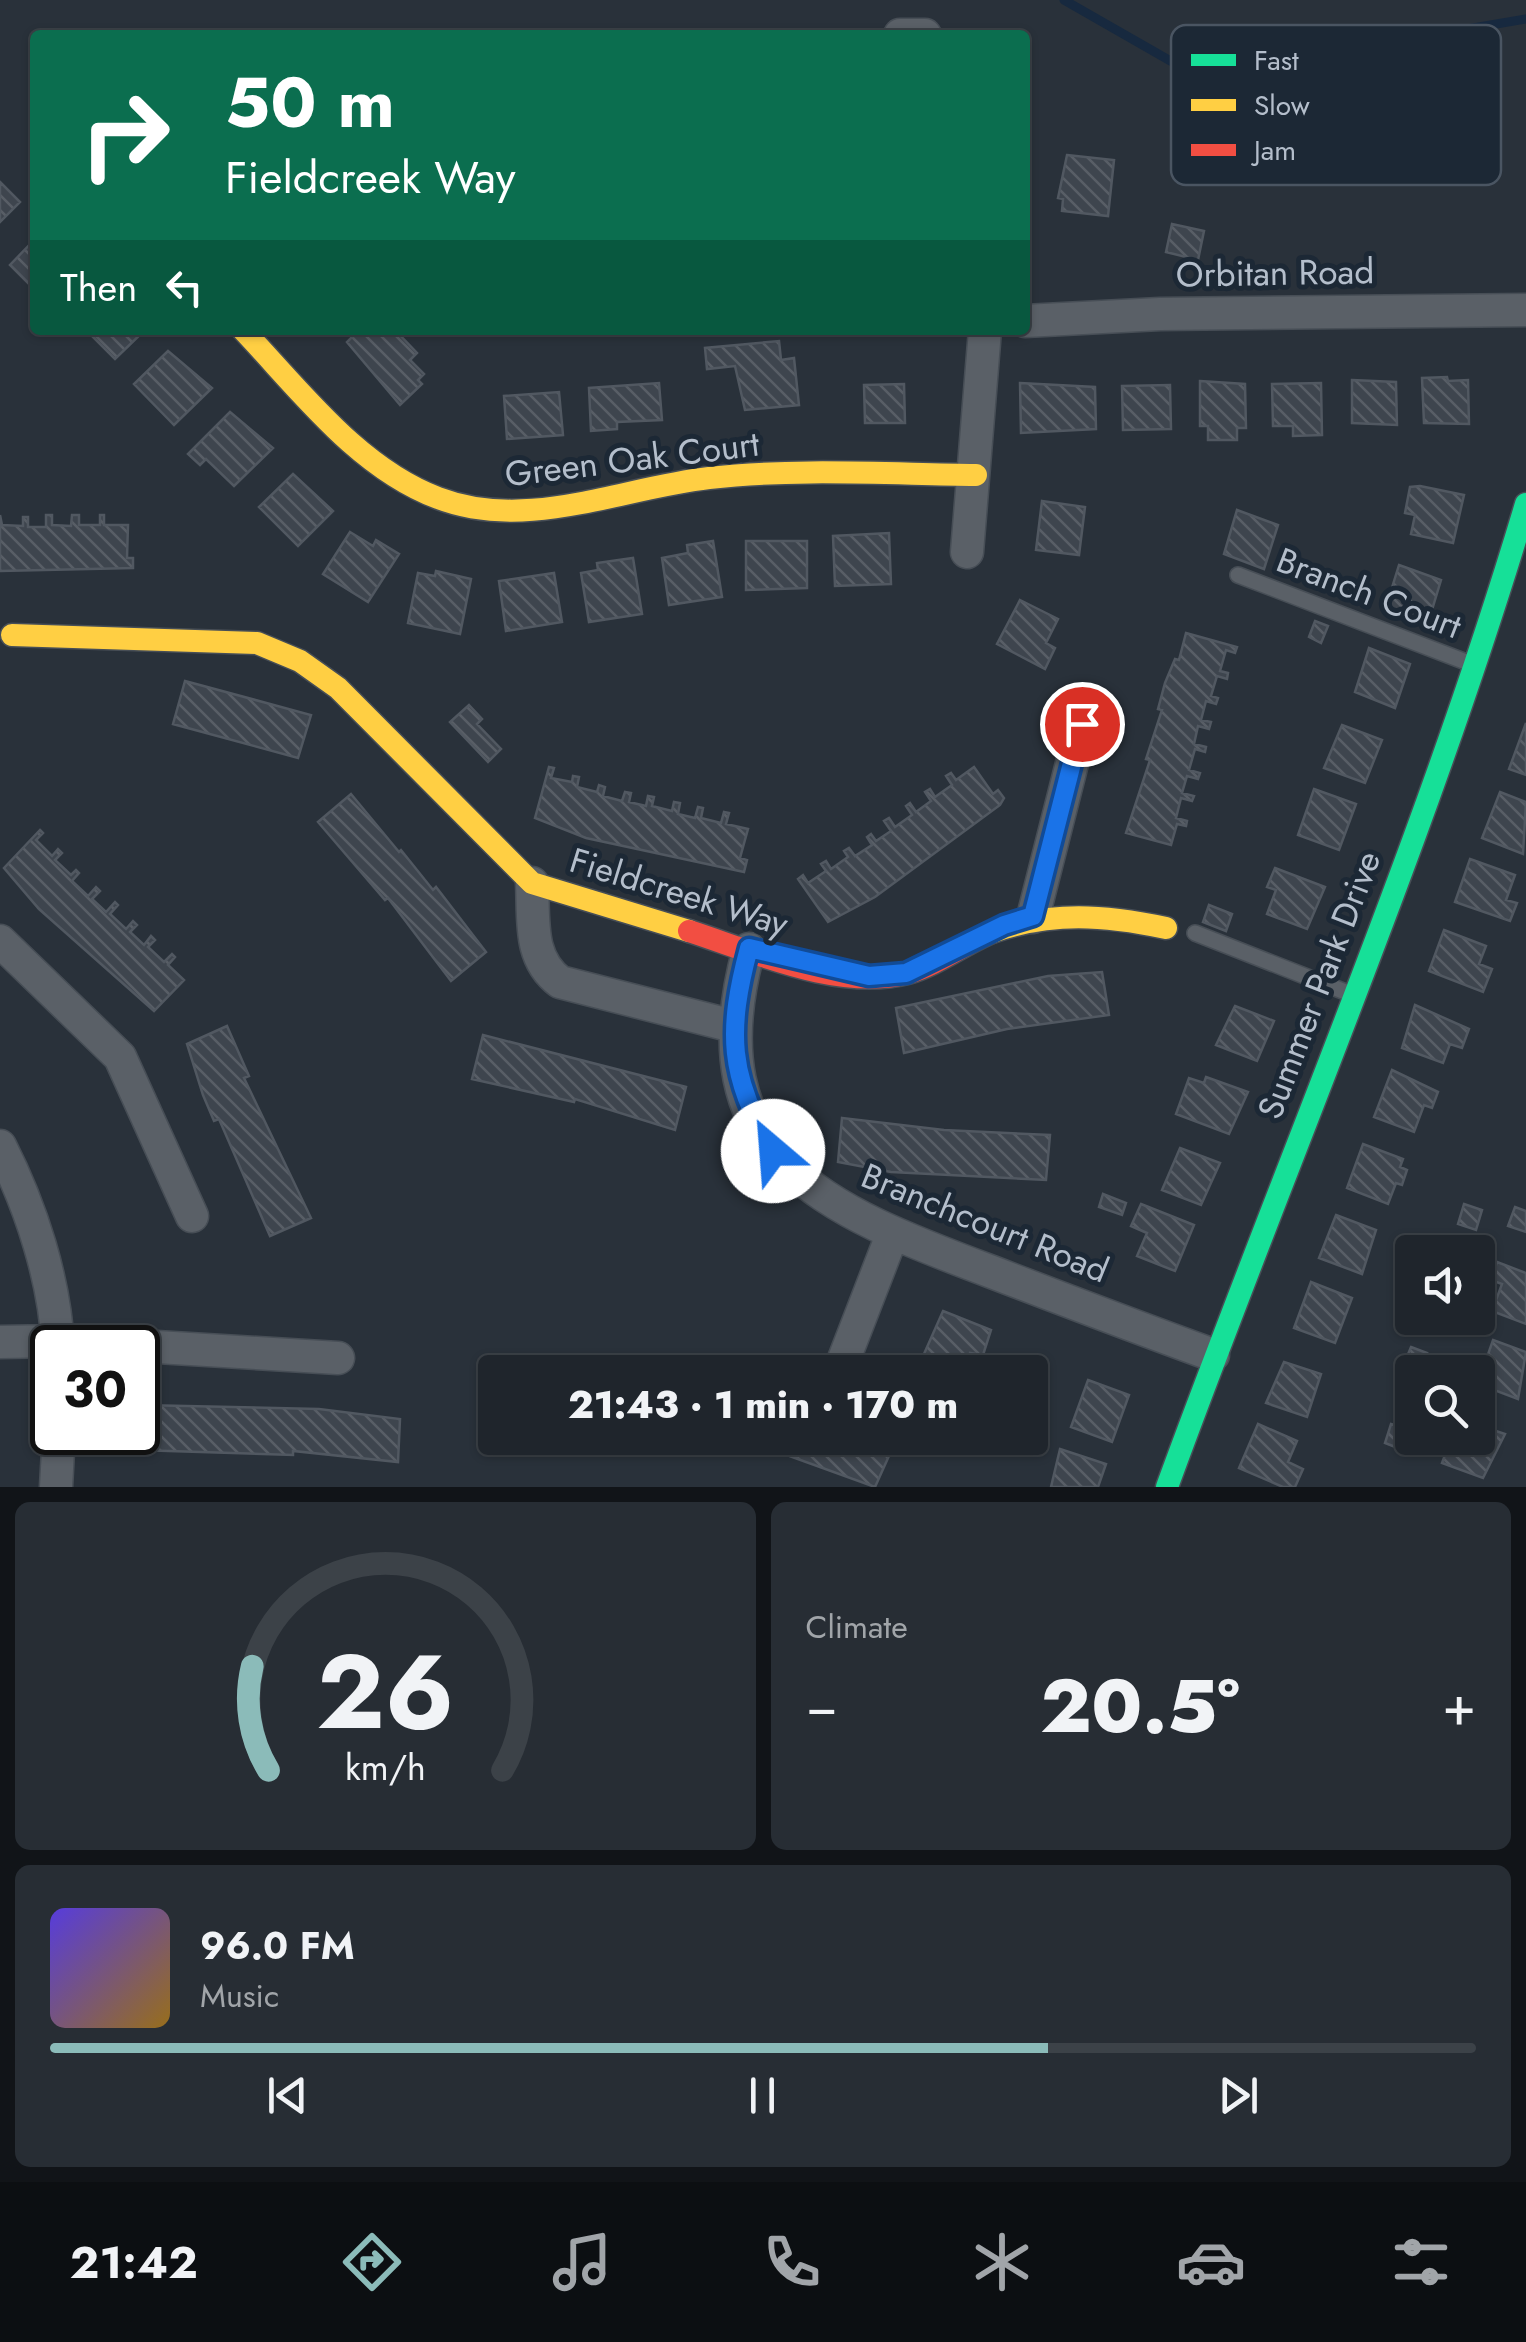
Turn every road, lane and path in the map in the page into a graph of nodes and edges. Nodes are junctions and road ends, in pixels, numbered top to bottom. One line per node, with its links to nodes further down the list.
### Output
1 (1526, 310): 2 (street, Orbitan Road)
2 (1030, 321)
3 (248, 335): 5 (street, Green Oak Court)
4 (984, 335): 5 (street)
5 (976, 475): 7 (street)
6 (1526, 504): 10 (street, Summer Park Drive)
7 (967, 552)
8 (1238, 576): 10 (lane, Branch Court)
9 (12, 635): 12 (street, Fieldcreek Way)
10 (1478, 666): 18 (street, Summer Park Drive)
11 (1082, 724): 13 (street)
12 (532, 883): 17 (street, Fieldcreek Way); 19 (street)
13 (1033, 916): 14 (street, Fieldcreek Way); 17 (street, Fieldcreek Way)
14 (1166, 928)
15 (1195, 933): 18 (lane)
16 (0, 941): 21 (street)
17 (749, 948): 19 (street, Branchcourt Road)
18 (1353, 994): 28 (street, Summer Park Drive)
19 (732, 1026): 22 (street, Branchcourt Road)
20 (0, 1146): 23 (street)
21 (192, 1216)
22 (892, 1235): 27 (street); 28 (street, Branchcourt Road)
23 (56, 1325)
24 (0, 1342): 25 (street)
25 (30, 1343)
26 (160, 1349): 29 (street)
27 (846, 1355)
28 (1213, 1356): 32 (street, Summer Park Drive)
29 (338, 1358)
30 (58, 1455): 31 (street)
31 (56, 1487)
32 (1166, 1487)

